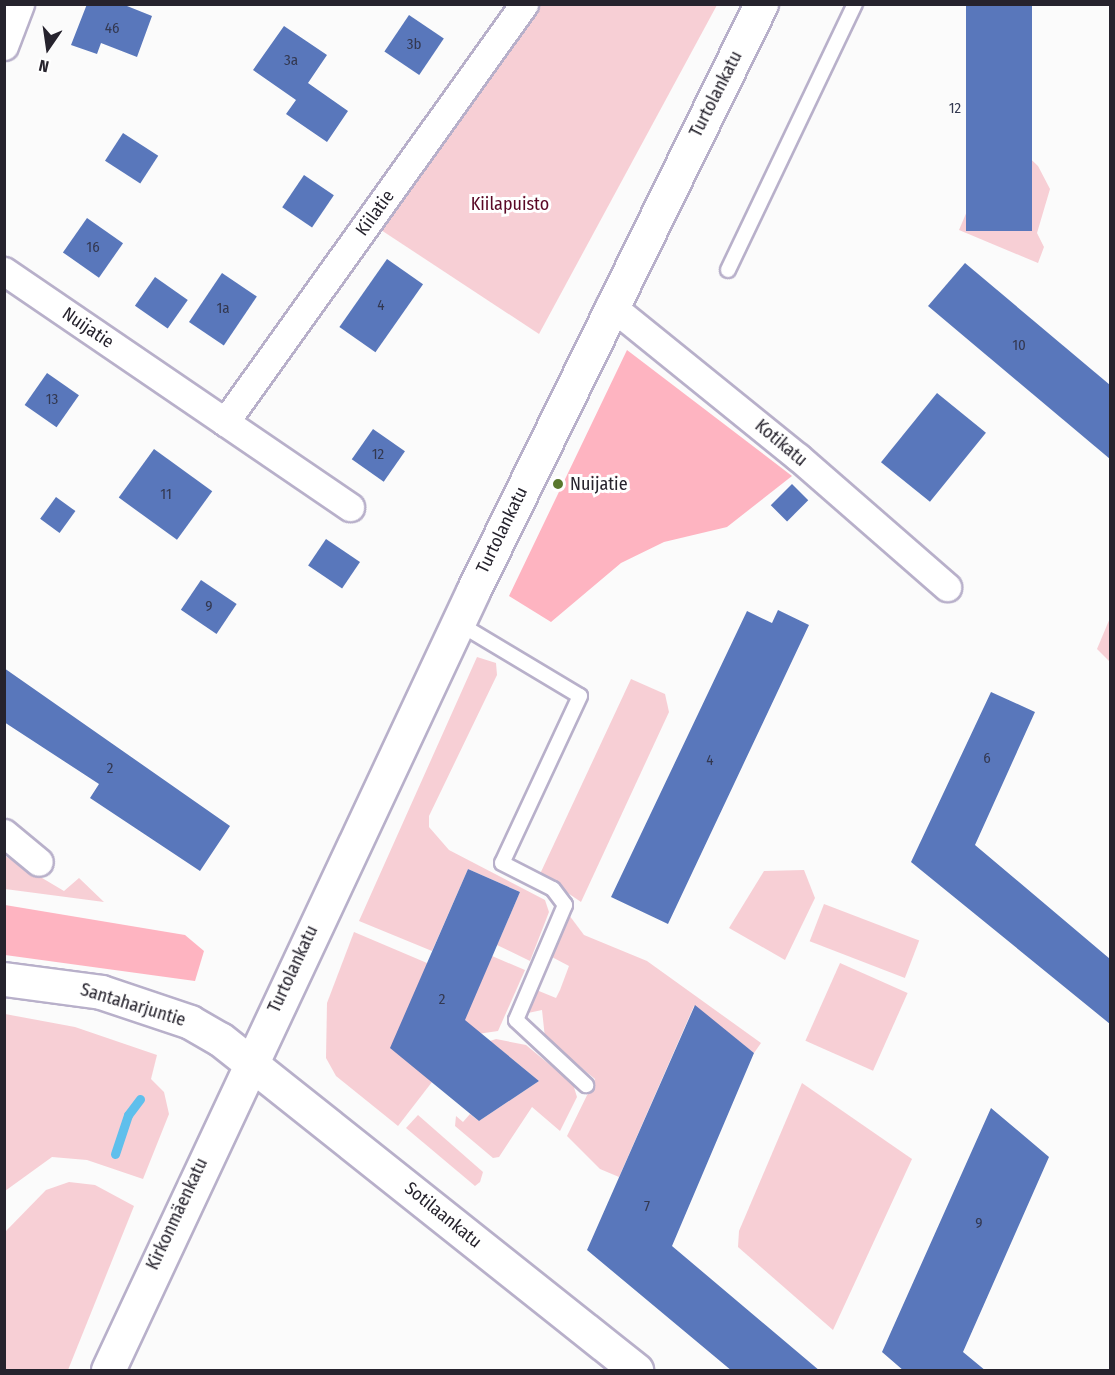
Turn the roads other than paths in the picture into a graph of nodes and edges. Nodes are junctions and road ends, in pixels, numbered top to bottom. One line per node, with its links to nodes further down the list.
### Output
1 (20, 4): 5 (street)
2 (524, 4): 9 (street, Kiilatie)
3 (761, 4): 8 (main road, Turtolankatu)
4 (855, 4): 6 (lane)
5 (4, 46)
6 (728, 270)
7 (4, 271): 9 (street, Nuijatie)
8 (610, 305): 11 (street, Kotikatu); 12 (main road, Turtolankatu)
9 (225, 422): 10 (street, Nuijatie)
10 (350, 507)
11 (947, 587)
12 (458, 623): 16 (main road, Turtolankatu); 17 (lane)
13 (4, 833): 14 (street)
14 (39, 862)
15 (4, 979): 16 (main road, Santaharjuntie)
16 (250, 1060): 18 (main road, Kirkonmäenkatu); 19 (main road, Sotilaankatu)
17 (586, 1085)
18 (108, 1371)
19 (636, 1371)

